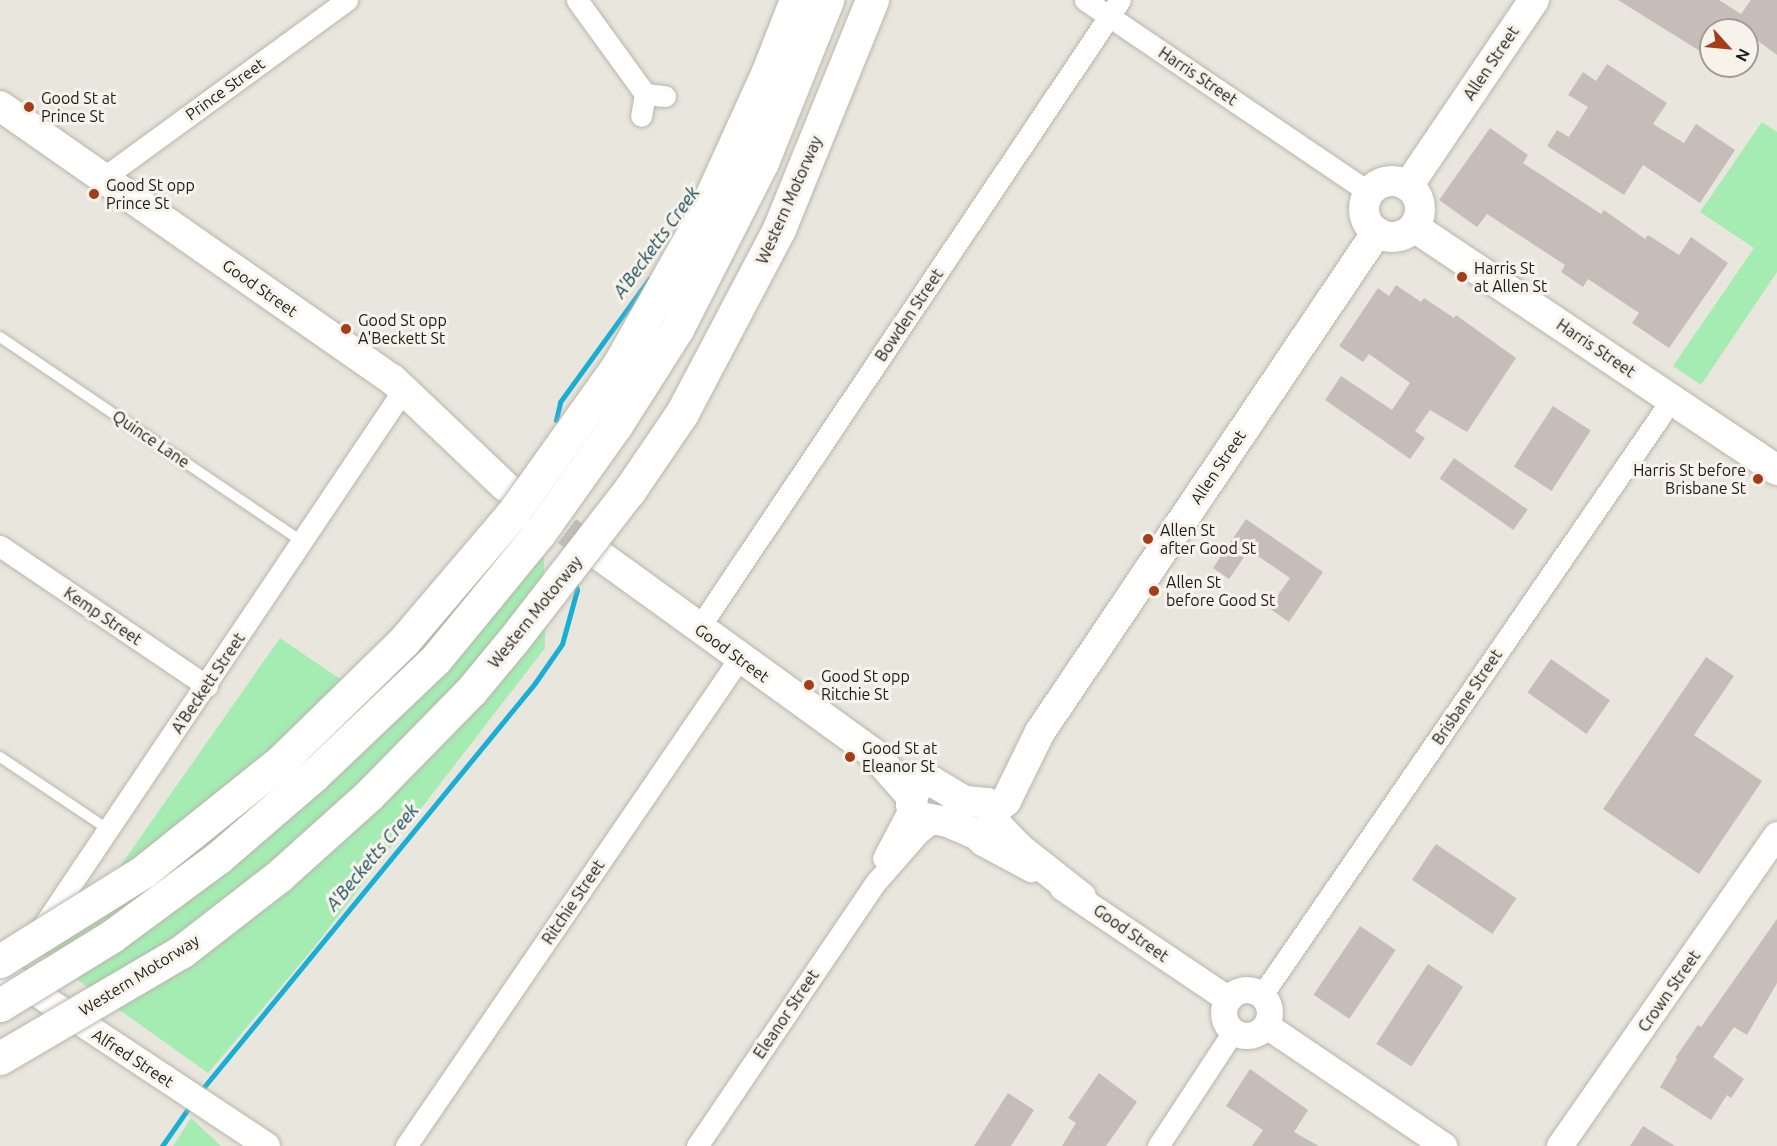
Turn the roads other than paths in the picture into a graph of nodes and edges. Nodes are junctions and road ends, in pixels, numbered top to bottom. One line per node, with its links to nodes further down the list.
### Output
1 (346, 0): 11 (street, Prince Street)
2 (577, 0): 10 (street)
3 (796, 0): 34 (highway, bridge)
4 (827, 0): 34 (highway, bridge)
5 (872, 0): 33 (highway, Western Motorway, bridge)
6 (1085, 0): 8 (street, Harris Street)
7 (1534, 0): 12 (main road, Allen Street)
8 (1115, 8): 13 (street, Harris Street); 24 (street, Bowden Street)
9 (0, 106): 11 (main road, Good Street)
10 (641, 116)
11 (103, 178): 17 (main road, Good Street)
12 (1408, 186): 13 (main road); 14 (main road)
13 (1370, 193): 15 (main road)
14 (1414, 227): 15 (main road); 18 (main road, Harris Street)
15 (1377, 232): 29 (main road, Allen Street)
16 (0, 337): 21 (lane, Quince Lane)
17 (404, 389): 20 (main road, Good Street); 21 (street, A'Beckett Street)
18 (1672, 399): 19 (main road, Harris Street); 35 (street, Brisbane Street)
19 (1777, 471)
20 (506, 487)
21 (301, 542): 26 (street, A'Beckett Street)
22 (0, 546): 26 (street, Kemp Street)
23 (591, 549): 24 (main road, Good Street)
24 (698, 629): 25 (main road, Good Street)
25 (739, 659): 28 (main road, Good Street); 42 (street, Ritchie Street)
26 (207, 686): 30 (street, A'Beckett Street)
27 (0, 757): 30 (lane)
28 (923, 801): 29 (main road); 29 (main road); 43 (street, Eleanor Street)
29 (983, 816): 32 (main road)
30 (109, 830): 34 (street, A'Beckett Street)
31 (1777, 835): 46 (street, Crown Street)
32 (1081, 897): 36 (street, Good Street)
33 (181, 952): 39 (highway, Western Motorway, bridge); 40 (highway, bridge)
34 (2, 978): 41 (street, Alfred Street)
35 (1262, 995): 36 (street); 37 (street)
36 (1229, 1000): 38 (street)
37 (1267, 1026): 38 (street); 45 (street)
38 (1233, 1032): 44 (street)
39 (0, 1058)
40 (0, 1070)
41 (267, 1146)
42 (406, 1146)
43 (697, 1146)
44 (1158, 1146)
45 (1444, 1146)
46 (1560, 1146)

